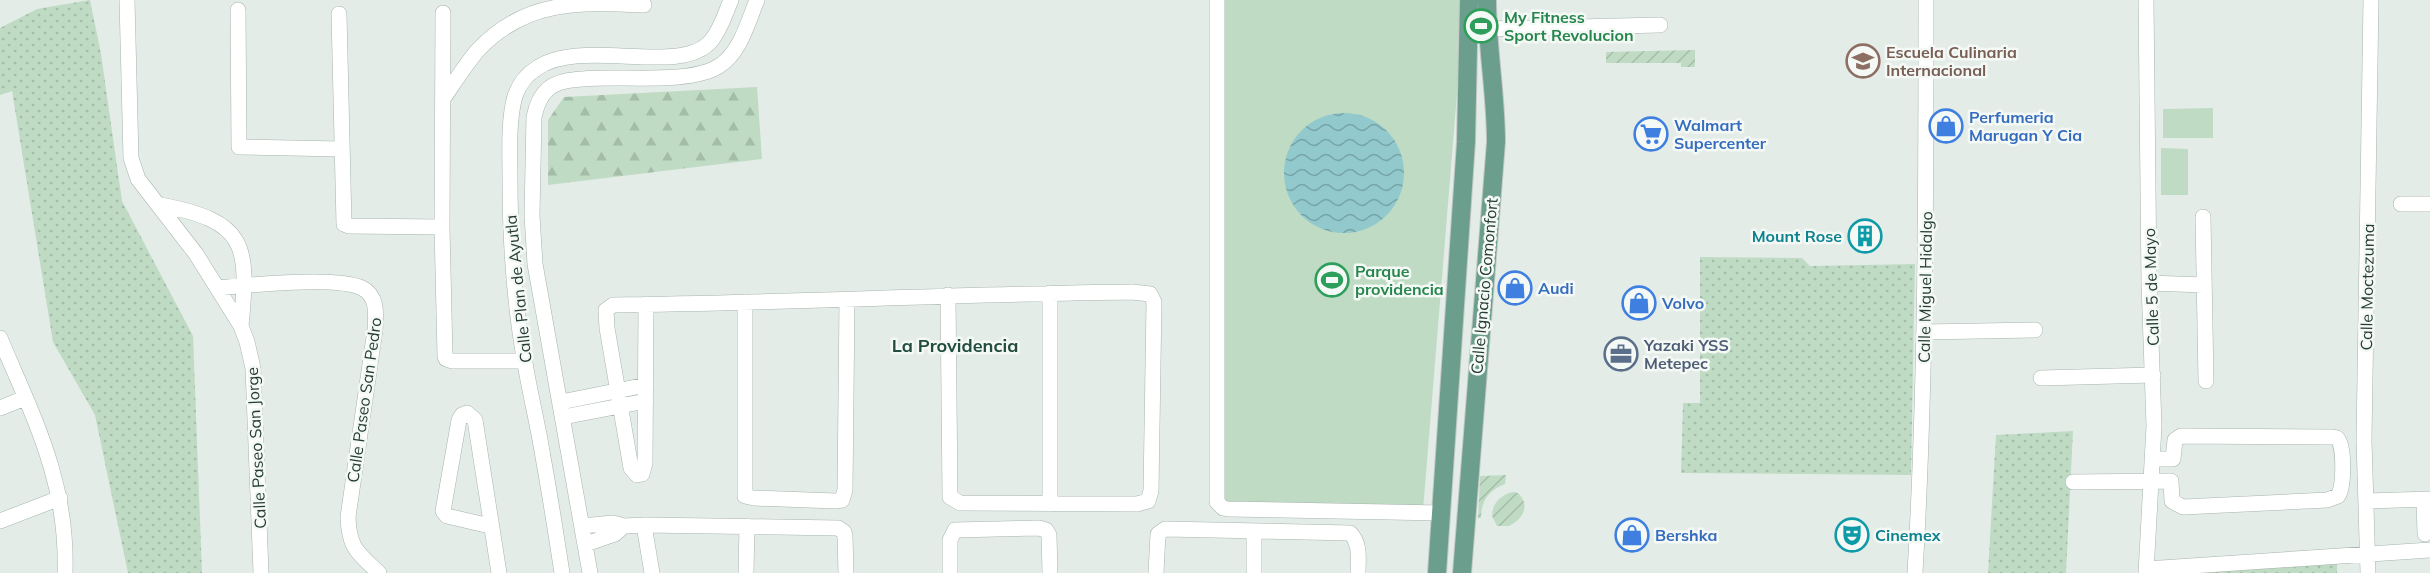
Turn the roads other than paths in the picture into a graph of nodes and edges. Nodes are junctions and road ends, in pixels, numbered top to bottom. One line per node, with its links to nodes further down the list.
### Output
1 (127, 0): 24 (street)
2 (731, 0): 17 (street, Calle Plan de Ayutla)
3 (757, 0): 19 (street, Calle Plan de Ayutla)
4 (1217, 0): 60 (street)
5 (1469, 0): 60 (main road, Calle Ignacio Comonfort)
6 (1487, 0): 15 (main road, Calle Ignacio Comonfort)
7 (1926, 0): 38 (street, Calle Miguel Hidalgo)
8 (2146, 0): 27 (street, Calle 5 de Mayo)
9 (2371, 0): 58 (street, Calle Moctezuma)
10 (644, 4): 20 (street)
11 (237, 10): 21 (street)
12 (443, 13): 20 (street)
13 (339, 14): 21 (street)
14 (1660, 25): 15 (street)
15 (1487, 29): 88 (main road, Calle Ignacio Comonfort)
16 (593, 55): 17 (street, Calle Plan de Ayutla); 18 (street); 40 (street, Calle Plan de Ayutla)
17 (618, 55): 19 (street)
18 (595, 78): 19 (street, Calle Plan de Ayutla); 48 (street, Calle Plan de Ayutla)
19 (619, 78)
20 (443, 99): 26 (street)
21 (341, 149): 26 (street)
22 (2401, 204): 23 (street)
23 (2430, 204)
24 (160, 205): 28 (street); 30 (street, Calle Paseo San Jorge)
25 (2203, 217): 29 (street)
26 (442, 227): 40 (street)
27 (2149, 283): 29 (street); 41 (street, Calle 5 de Mayo)
28 (245, 285): 30 (street); 36 (street); 75 (street, Calle Paseo San Pedro)
29 (2204, 285): 43 (street)
30 (218, 288): 36 (street, Calle Paseo San Jorge)
31 (1050, 293): 32 (street); 59 (street); 59 (street)
32 (948, 295): 33 (street); 59 (street)
33 (847, 300): 34 (street); 34 (street)
34 (745, 302): 35 (street)
35 (646, 304): 44 (street); 46 (street)
36 (241, 326): 74 (street, Calle Paseo San Jorge)
37 (2035, 330): 38 (street)
38 (1924, 332): 89 (street, Calle Miguel Hidalgo)
39 (0, 338): 45 (street)
40 (525, 361): 50 (street, Calle Plan de Ayutla)
41 (2153, 375): 42 (street); 51 (street, Calle 5 de Mayo)
42 (2041, 378)
43 (2206, 381)
44 (646, 393): 46 (street); 46 (street)
45 (25, 398): 47 (street); 56 (street)
46 (620, 398): 48 (street)
47 (0, 408)
48 (562, 410): 49 (street, Calle Plan de Ayutla)
49 (569, 452): 50 (street); 52 (street, Calle Plan de Ayutla)
50 (543, 456): 55 (street, Calle Plan de Ayutla)
51 (2153, 459): 54 (street, Calle 5 de Mayo); 54 (street)
52 (574, 479): 55 (street); 64 (street, Calle Plan de Ayutla)
53 (2073, 482): 54 (street)
54 (2152, 482): 72 (street, Calle 5 de Mayo)
55 (548, 483): 77 (street, Calle Plan de Ayutla)
56 (60, 498): 61 (street); 73 (street)
57 (2427, 500): 58 (street); 68 (street)
58 (2367, 501): 71 (street, Calle Moctezuma)
59 (1050, 504)
60 (1441, 513): 87 (main road, Calle Ignacio Comonfort)
61 (0, 520)
62 (644, 525): 65 (street); 66 (street); 79 (street)
63 (490, 526): 63 (street); 76 (street)
64 (582, 526): 65 (street); 69 (street, Calle Plan de Ayutla)
65 (624, 526): 69 (street)
66 (747, 526): 80 (street); 81 (street)
67 (1254, 532): 84 (street); 85 (street); 86 (street)
68 (2425, 534)
69 (586, 544): 78 (street, Calle Plan de Ayutla)
70 (2430, 550): 71 (street)
71 (2369, 554): 72 (street); 90 (street, Calle Moctezuma)
72 (2146, 571)
73 (65, 573)
74 (261, 573)
75 (379, 573)
76 (499, 573)
77 (562, 573)
78 (590, 573)
79 (652, 573)
80 (746, 573)
81 (846, 573)
82 (950, 573): 83 (street)
83 (1050, 573)
84 (1156, 573)
85 (1254, 573)
86 (1358, 573)
87 (1437, 573)
88 (1462, 573)
89 (1915, 573)
90 (2368, 573)

